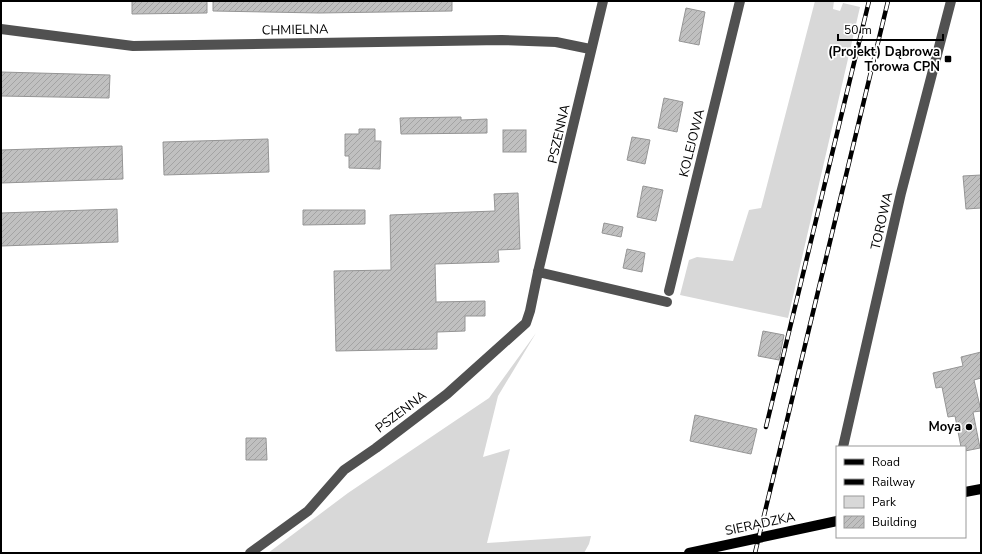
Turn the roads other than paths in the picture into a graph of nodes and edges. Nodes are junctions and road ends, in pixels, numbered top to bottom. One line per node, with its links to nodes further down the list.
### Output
1 (603, 1): 5 (street, PSZENNA)
2 (740, 1): 7 (street, KOLEJOWA)
3 (951, 1): 9 (street, TOROWA)
4 (1, 29): 5 (street, CHMIELNA)
5 (590, 49): 6 (street, PSZENNA)
6 (538, 272): 8 (street); 13 (street, PSZENNA)
7 (669, 291)
8 (667, 302)
9 (842, 446)
10 (981, 489): 11 (main road)
11 (966, 492)
12 (836, 521): 14 (main road, SIERADZKA)
13 (250, 553)
14 (689, 553)

